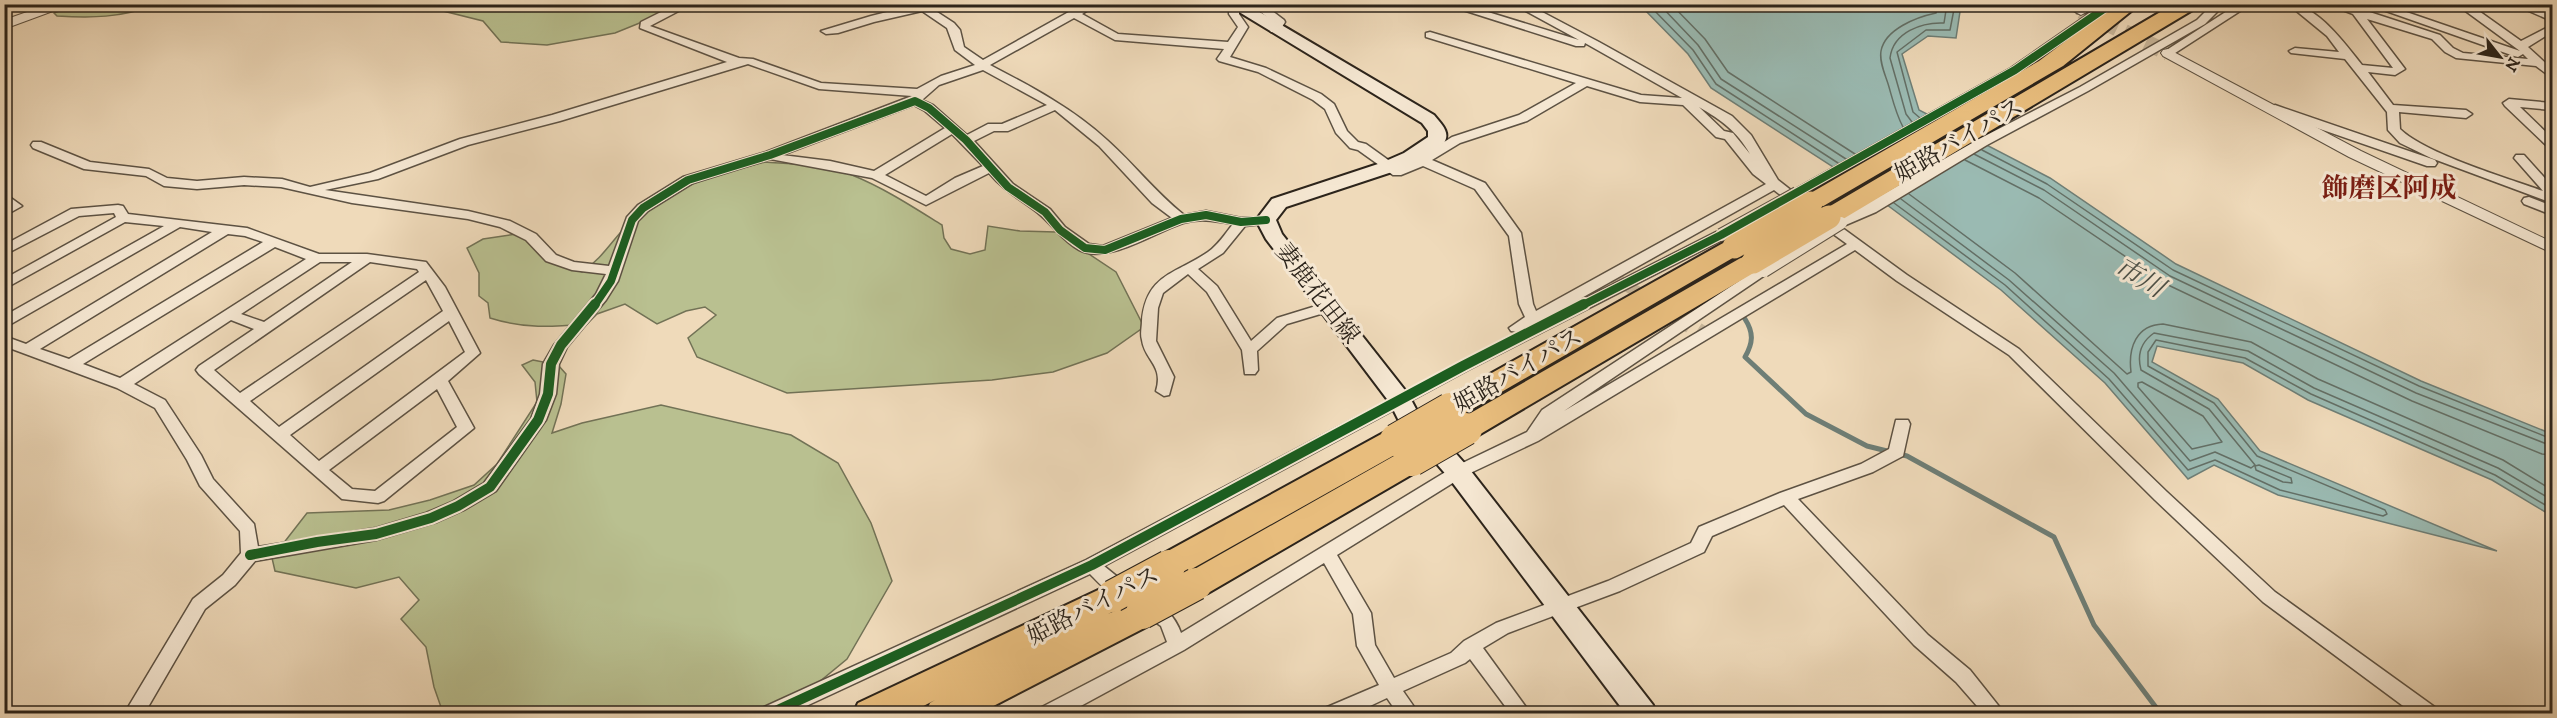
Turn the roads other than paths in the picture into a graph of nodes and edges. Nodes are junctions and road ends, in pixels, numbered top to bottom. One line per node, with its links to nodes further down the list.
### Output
1 (65, 4): 26 (street)
2 (687, 4): 38 (street)
3 (1092, 4): 24 (street)
4 (1234, 4): 28 (main road, 妻鹿花田線); 33 (street)
5 (1256, 4): 28 (street)
6 (1449, 4): 31 (street)
7 (1518, 4): 31 (street)
8 (2068, 4): 22 (street)
9 (2111, 4): 32 (street)
10 (2130, 4): 32 (highway)
11 (2154, 4): 32 (highway, 姫路バイパス)
12 (2189, 4): 32 (highway, 姫路バイパス)
13 (2213, 4): 32 (highway)
14 (2220, 4): 32 (street)
15 (2246, 4): 36 (street)
16 (2332, 4): 23 (street)
17 (2461, 4): 34 (street)
18 (2518, 4): 25 (street)
19 (2298, 5): 37 (street)
20 (2374, 5): 39 (street)
21 (924, 6): 29 (street); 40 (street)
22 (2087, 8)
23 (2358, 14): 39 (street); 41 (street)
24 (1077, 15): 33 (street); 40 (street)
25 (2553, 18)
26 (4, 25)
27 (2553, 28): 34 (street)
28 (1275, 30): 61 (main road, 妻鹿花田線)
29 (826, 31)
30 (1430, 34): 43 (street)
31 (1595, 44): 45 (street)
32 (2105, 44): 65 (highway, 姫路バイパス); 65 (highway, 姫路バイパス); 65 (street); 65 (street)
33 (1230, 46): 61 (street)
34 (2521, 46): 39 (street)
35 (2295, 51): 37 (street)
36 (2168, 53): 49 (street)
37 (2348, 56): 41 (street)
38 (738, 62): 44 (street); 64 (street)
39 (2540, 63): 42 (street)
40 (984, 66): 44 (street); 46 (street)
41 (2358, 68): 48 (street)
42 (2553, 75)
43 (1586, 82): 45 (street); 59 (street)
44 (917, 97): 51 (street); 57 (street)
45 (1690, 101): 63 (street)
46 (1056, 105): 53 (street); 73 (street)
47 (2553, 106): 54 (street)
48 (2390, 108): 50 (street); 52 (street)
49 (2275, 109): 56 (street); 80 (street)
50 (2457, 111)
51 (953, 128): 53 (street); 62 (street)
52 (2394, 130): 56 (street); 68 (street)
53 (966, 140): 60 (street)
54 (2553, 144)
55 (37, 145): 64 (street)
56 (2382, 145): 70 (street)
57 (770, 155): 62 (street); 85 (street)
58 (2520, 158): 66 (street)
59 (1424, 161): 61 (street); 92 (street)
60 (992, 167): 62 (street); 73 (street)
61 (1388, 167): 74 (main road, 妻鹿花田線)
62 (876, 175)
63 (1774, 185): 79 (street); 92 (street)
64 (304, 190): 85 (street)
65 (1848, 193): 69 (highway, 姫路バイパス); 69 (street)
66 (2553, 194)
67 (4, 197): 71 (street)
68 (2553, 200)
69 (1819, 209): 82 (highway, 姫路バイパス, bridge); 82 (street, bridge)
70 (2553, 211)
71 (4, 212)
72 (123, 218): 76 (street); 81 (street); 88 (street)
73 (1181, 219): 75 (street)
74 (1266, 220): 75 (street); 89 (main road, 妻鹿花田線)
75 (1241, 222): 103 (street)
76 (178, 223): 77 (street); 93 (street)
77 (226, 229): 78 (street); 96 (street)
78 (273, 242): 83 (street); 98 (street)
79 (1856, 244): 108 (street); 130 (street)
80 (2553, 248)
81 (4, 251)
82 (1743, 254): 99 (street); 108 (street); 109 (highway, 姫路バイパス, bridge)
83 (317, 258): 84 (street); 91 (street)
84 (368, 258): 87 (street); 94 (street)
85 (614, 271): 114 (street)
86 (1193, 272): 97 (street)
87 (427, 273): 90 (street); 104 (street)
88 (4, 285)
89 (1329, 307): 97 (street); 105 (main road, 妻鹿花田線)
90 (451, 312): 101 (street); 107 (street)
91 (230, 314): 94 (street); 102 (street)
92 (1533, 318): 99 (street)
93 (4, 323)
94 (265, 328): 104 (street)
95 (4, 341): 96 (street)
96 (28, 349): 98 (street)
97 (1249, 350): 100 (street)
98 (72, 365): 102 (street)
99 (1462, 366): 105 (street)
100 (1250, 370)
101 (440, 380): 110 (street); 110 (street)
102 (122, 384): 114 (street)
103 (1164, 391)
104 (239, 400): 107 (street)
105 (1400, 400): 111 (main road, 妻鹿花田線); 115 (street)
106 (1902, 424): 112 (street)
107 (279, 435): 110 (street)
108 (1532, 437): 111 (street)
109 (1404, 450): 122 (highway, 姫路バイパス, bridge); 123 (highway, 姫路バイパス, bridge)
110 (319, 469)
111 (1458, 472): 113 (street); 116 (main road, 妻鹿花田線)
112 (1786, 497): 116 (street); 129 (street)
113 (1328, 554): 117 (street); 119 (street)
114 (250, 555): 120 (street)
115 (1092, 565): 117 (street); 121 (street)
116 (1561, 606): 118 (street); 128 (main road, 妻鹿花田線)
117 (1177, 645): 124 (street)
118 (1472, 646): 119 (street); 127 (street)
119 (1391, 689): 125 (street); 126 (street)
120 (133, 714)
121 (769, 714)
122 (871, 714)
123 (943, 714)
124 (1047, 714)
125 (1332, 714)
126 (1410, 714)
127 (1522, 714)
128 (1643, 714)
129 (1996, 714)
130 (2429, 714)

